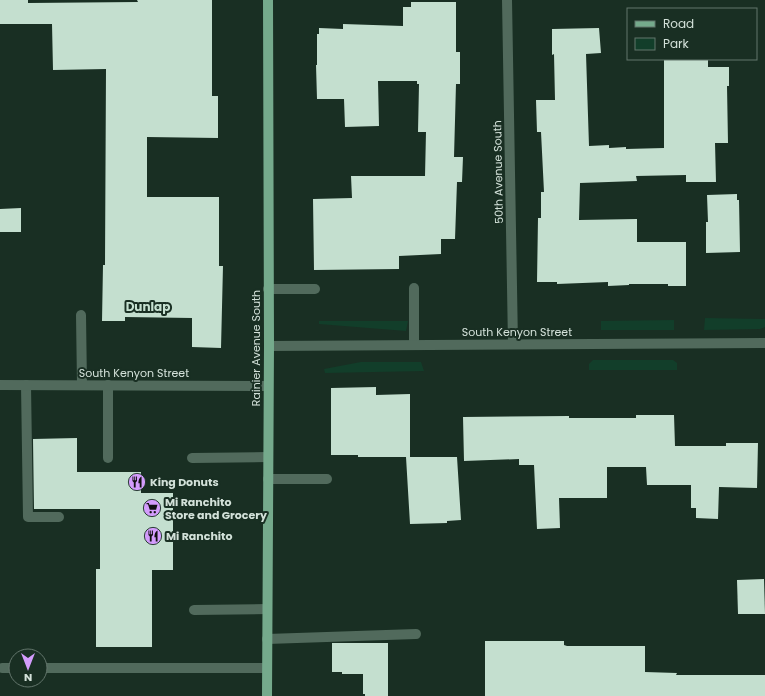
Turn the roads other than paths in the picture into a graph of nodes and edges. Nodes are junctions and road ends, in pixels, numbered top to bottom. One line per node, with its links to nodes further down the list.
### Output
1 (268, 0): 4 (main road, Rainier Avenue South)
2 (507, 0): 8 (street, 50th Avenue South)
3 (414, 288): 9 (street)
4 (268, 289): 5 (street); 10 (main road, Rainier Avenue South)
5 (315, 289)
6 (81, 315): 13 (street)
7 (765, 343): 8 (street, South Kenyon Street)
8 (513, 344): 9 (street, South Kenyon Street)
9 (414, 345): 10 (street, South Kenyon Street)
10 (269, 346): 15 (main road, Rainier Avenue South)
11 (0, 385): 12 (street, South Kenyon Street)
12 (26, 385): 13 (street, South Kenyon Street); 21 (street)
13 (82, 385): 14 (street, South Kenyon Street)
14 (108, 385): 15 (street, South Kenyon Street); 17 (street)
15 (268, 386): 16 (main road, Rainier Avenue South)
16 (268, 457): 18 (street); 19 (main road, Rainier Avenue South)
17 (108, 458)
18 (192, 458)
19 (268, 479): 20 (street); 22 (main road, Rainier Avenue South)
20 (326, 479)
21 (59, 517)
22 (267, 609): 23 (street); 25 (main road, Rainier Avenue South)
23 (194, 610)
24 (416, 634): 25 (street)
25 (267, 639): 29 (main road, Rainier Avenue South)
26 (2, 668): 27 (street)
27 (8, 668)
28 (48, 668): 29 (street)
29 (267, 668): 30 (main road, Rainier Avenue South)
30 (267, 696)

